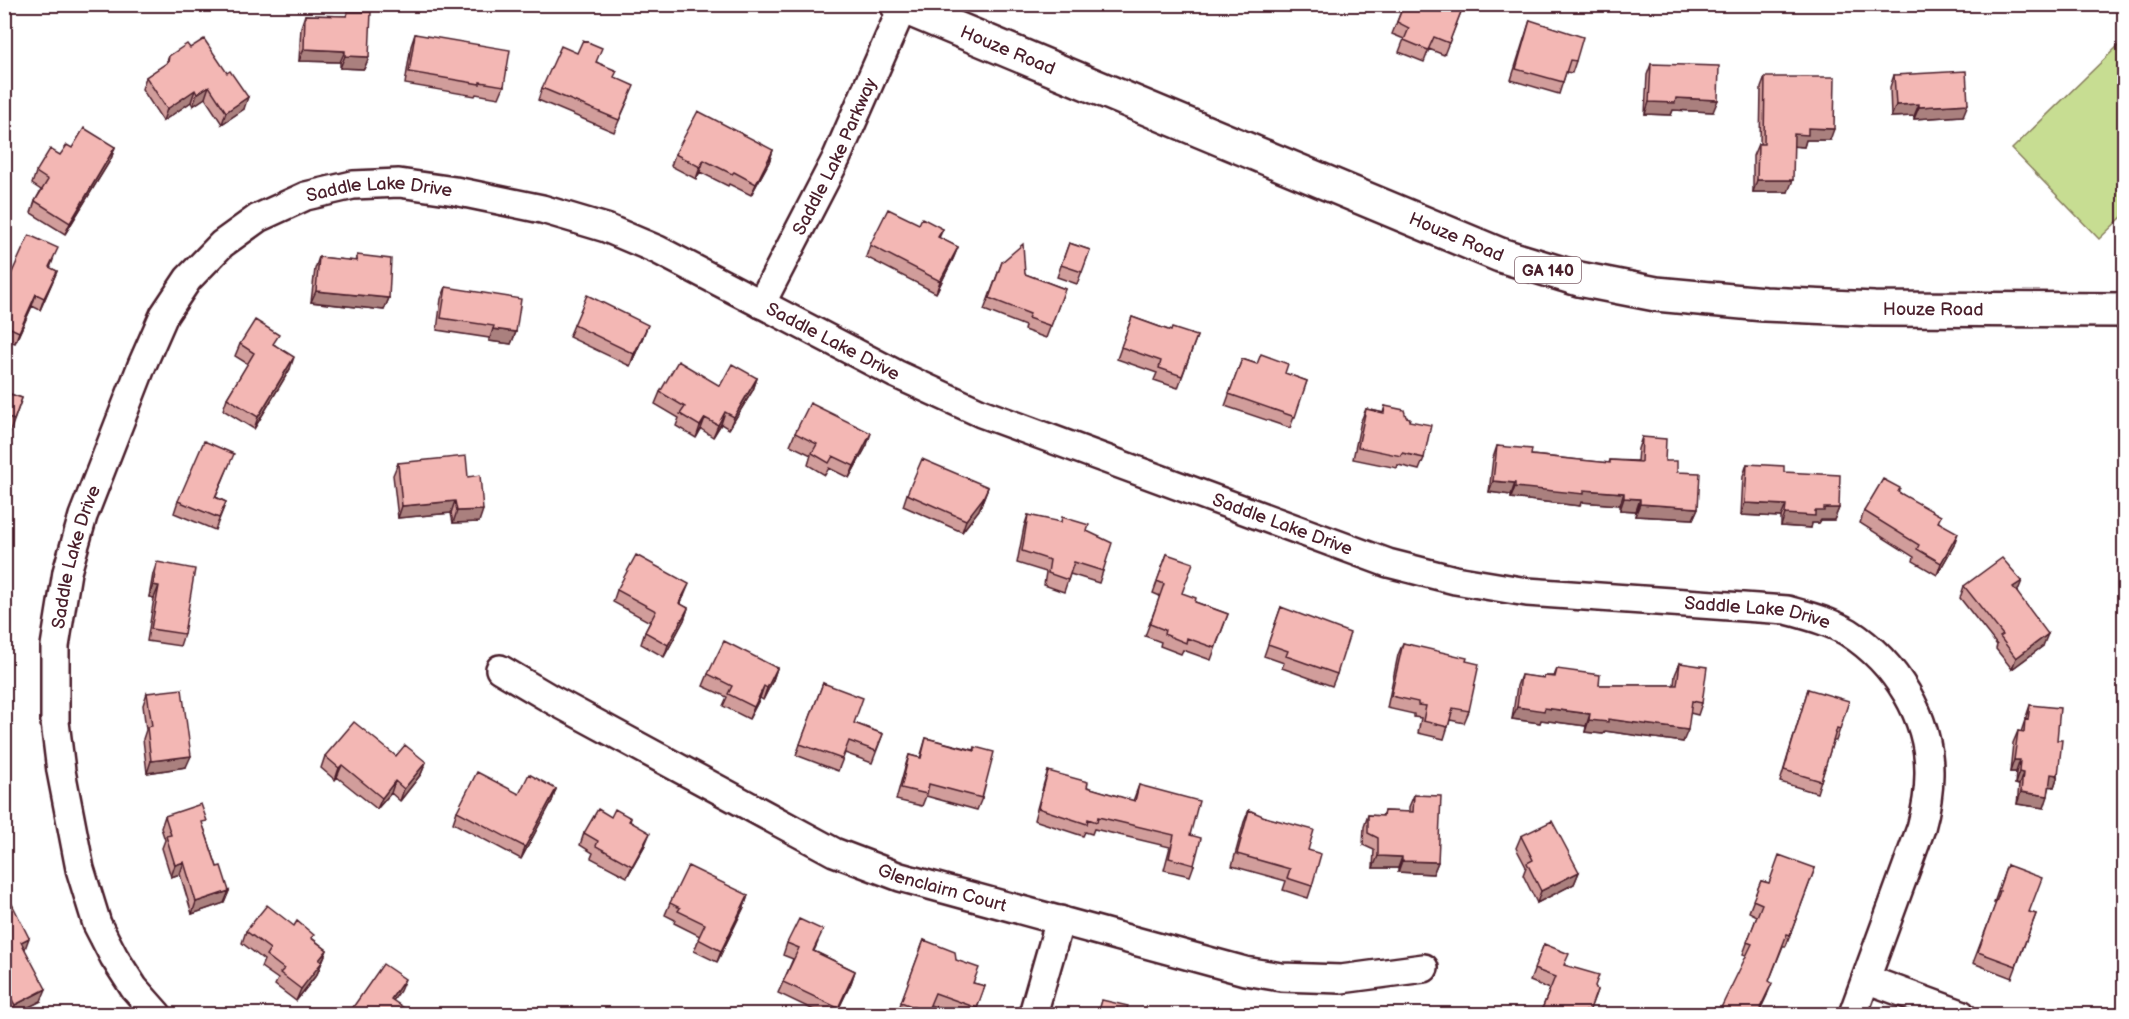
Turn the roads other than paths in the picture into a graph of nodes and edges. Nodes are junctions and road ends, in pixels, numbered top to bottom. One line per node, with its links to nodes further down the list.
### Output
1 (901, 5): 2 (street, Saddle Lake Parkway); 3 (main road, Houze Road / GA 140)
2 (760, 303): 7 (street, Saddle Lake Drive); 8 (street, Saddle Lake Drive)
3 (2124, 310)
4 (500, 669): 5 (street, Glenclairn Court)
5 (1060, 920): 6 (street, Glenclairn Court); 9 (street)
6 (1424, 968)
7 (1866, 980): 10 (street, Saddle Lake Drive); 11 (street)
8 (157, 1014)
9 (1033, 1014)
10 (1853, 1014)
11 (1961, 1014)

